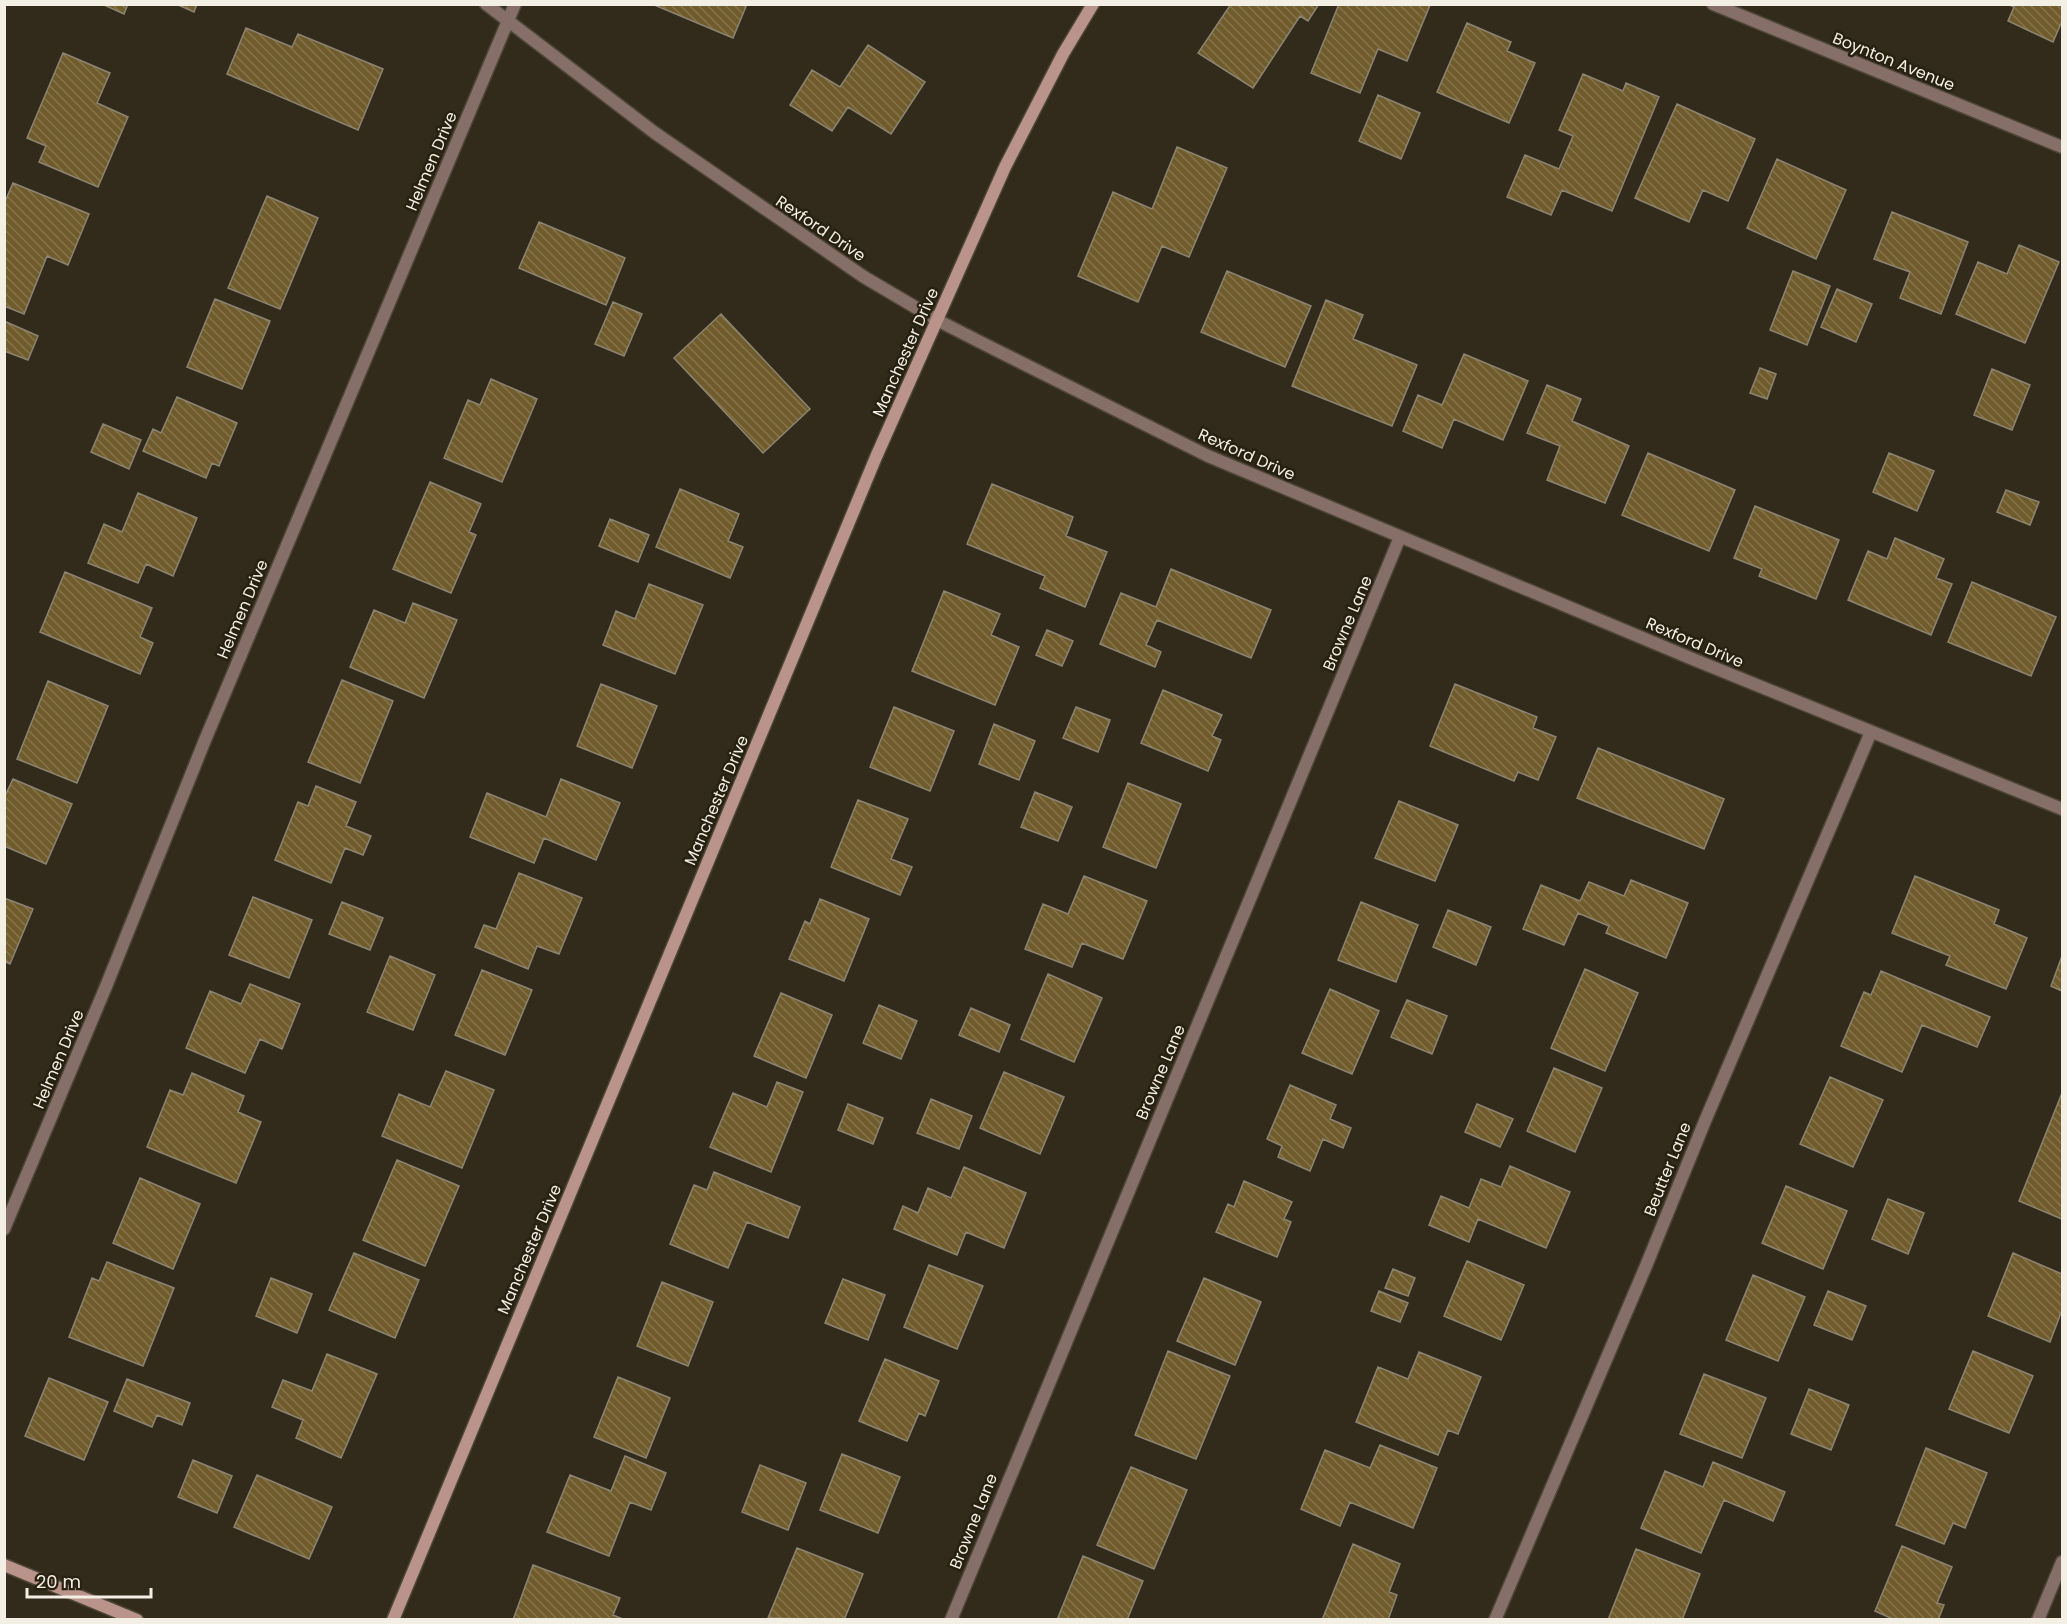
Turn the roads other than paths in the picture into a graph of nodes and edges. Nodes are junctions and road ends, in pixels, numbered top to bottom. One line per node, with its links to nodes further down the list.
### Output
1 (486, 4): 5 (street, Rexford Drive)
2 (515, 4): 5 (street, Helmen Drive)
3 (1093, 4): 7 (street, Manchester Drive)
4 (1713, 4): 6 (street, Boynton Avenue)
5 (508, 22): 7 (street, Rexford Drive); 11 (street, Helmen Drive)
6 (2062, 147)
7 (937, 320): 8 (street, Rexford Drive); 15 (street, Manchester Drive)
8 (1400, 537): 9 (street, Rexford Drive); 16 (street, Browne Lane)
9 (1871, 732): 10 (street, Rexford Drive); 17 (street, Beutter Lane)
10 (2062, 809)
11 (4, 1229)
12 (2062, 1562): 18 (street)
13 (4, 1565): 14 (street)
14 (137, 1620)
15 (393, 1620)
16 (951, 1620)
17 (1496, 1620)
18 (2038, 1620)

